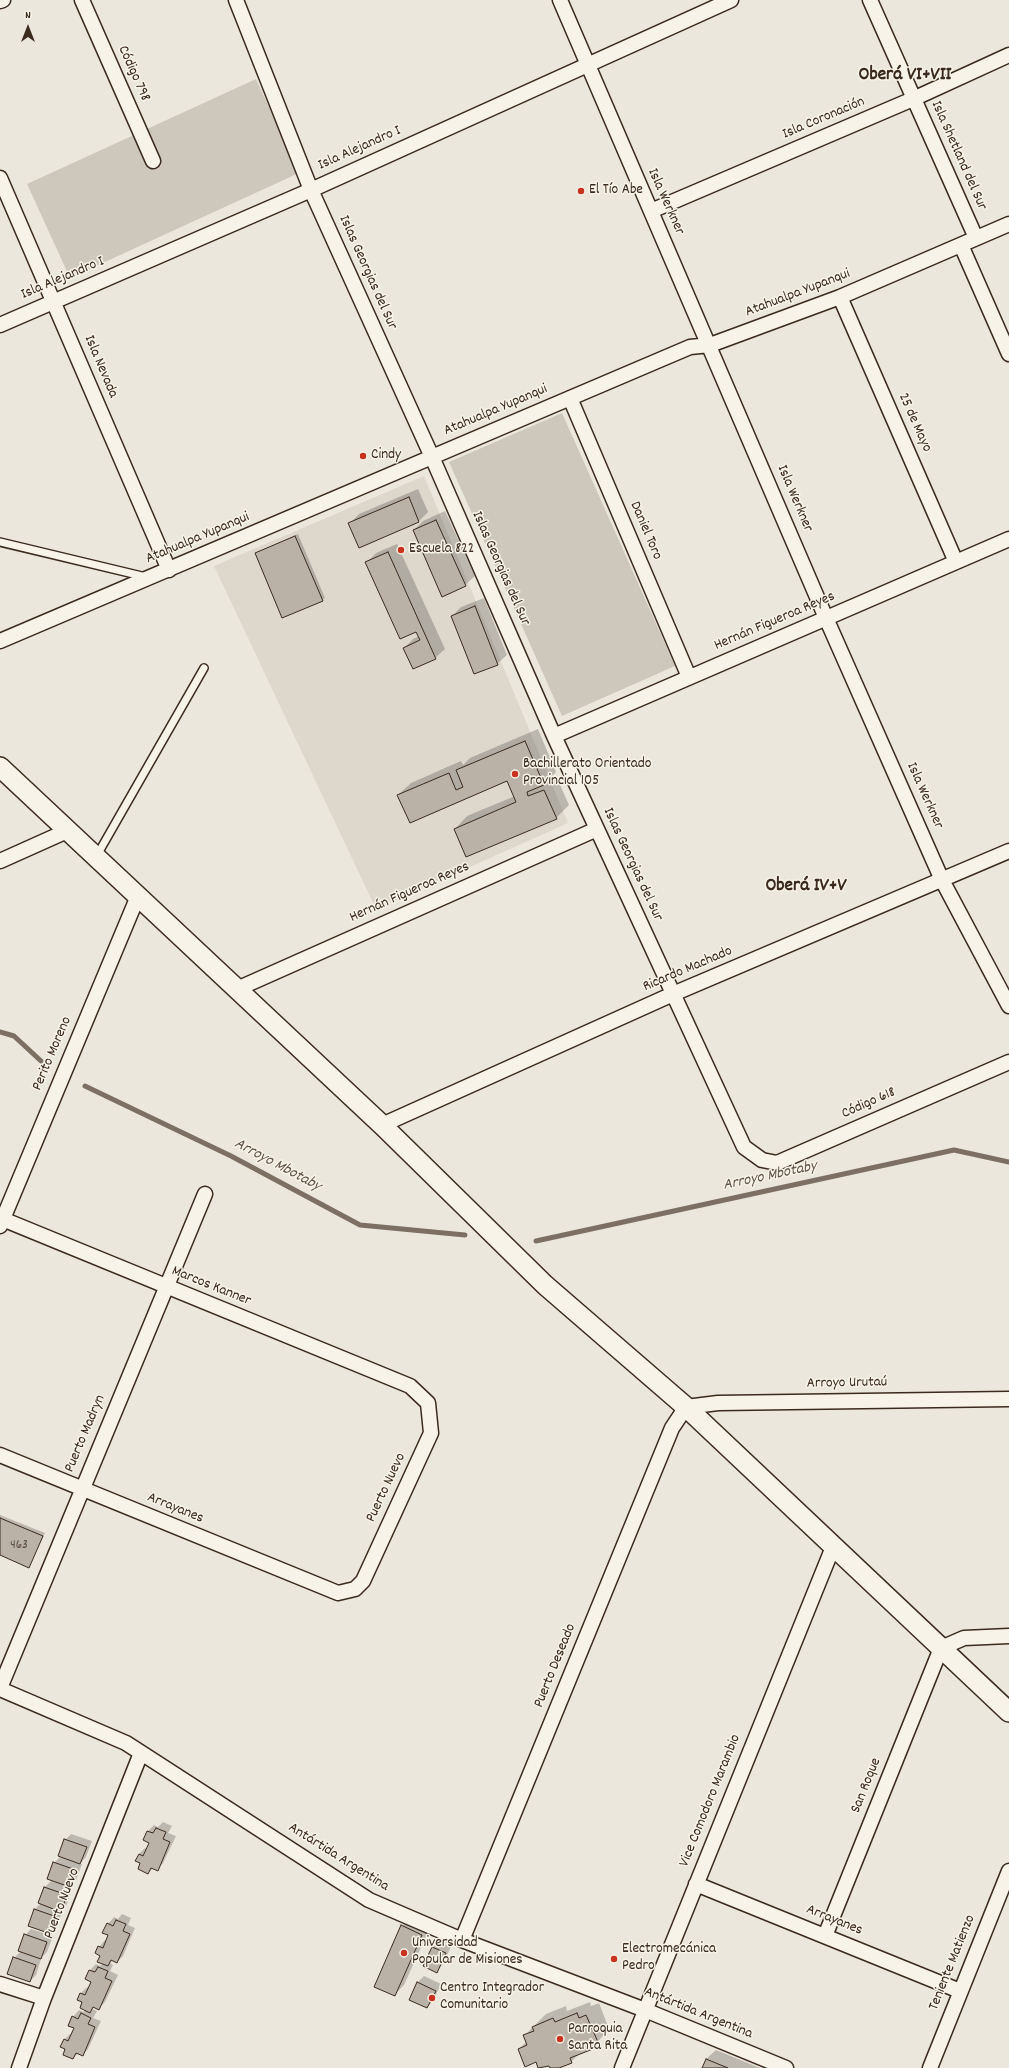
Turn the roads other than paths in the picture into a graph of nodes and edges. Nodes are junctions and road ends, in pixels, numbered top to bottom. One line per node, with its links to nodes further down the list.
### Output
1 (3, 0): 6 (street)
2 (82, 0): 11 (street, Código 798)
3 (236, 0): 13 (street, Islas Georgias del Sur)
4 (560, 0): 9 (street, Isla Werkner)
5 (870, 0): 10 (street, Isla Shetland del Sur)
6 (0, 1)
7 (726, 1): 9 (street, Isla Alejandro I)
8 (1009, 55): 10 (street, Isla Coronación)
9 (588, 65): 13 (street, Isla Alejandro I); 14 (street, Isla Werkner)
10 (913, 99): 14 (street, Isla Coronación); 16 (street, Isla Shetland del Sur)
11 (153, 161)
12 (0, 178): 19 (street, Isla Nevada)
13 (311, 190): 19 (street, Isla Alejandro I); 24 (street, Islas Georgias del Sur)
14 (651, 211): 21 (street, Isla Werkner)
15 (1009, 224): 16 (street, Atahualpa Yupanqui)
16 (976, 238): 17 (street, Atahualpa Yupanqui)
17 (961, 245): 18 (street, Atahualpa Yupanqui); 22 (street)
18 (840, 297): 21 (street, Atahualpa Yupanqui); 27 (street, 25 de Mayo)
19 (53, 302): 20 (street, Isla Alejandro I); 28 (street, Isla Nevada)
20 (0, 325)
21 (710, 345): 23 (street, Atahualpa Yupanqui); 30 (street, Isla Werkner)
22 (1009, 354)
23 (570, 398): 24 (street, Atahualpa Yupanqui); 33 (street, Daniel Toro)
24 (432, 457): 28 (street, Atahualpa Yupanqui); 34 (street, Islas Georgias del Sur)
25 (1009, 539): 27 (street, Hernán Figueroa Reyes)
26 (0, 542): 29 (lane)
27 (956, 562): 30 (street, Hernán Figueroa Reyes)
28 (168, 570): 29 (street, Atahualpa Yupanqui)
29 (150, 578): 31 (street, Atahualpa Yupanqui)
30 (826, 618): 33 (street, Hernán Figueroa Reyes); 41 (street, Isla Werkner)
31 (0, 641)
32 (204, 668): 39 (lane)
33 (689, 677): 34 (street, Hernán Figueroa Reyes)
34 (554, 736): 36 (street, Islas Georgias del Sur)
35 (0, 768): 37 (street)
36 (597, 829): 43 (street, Hernán Figueroa Reyes); 44 (street, Islas Georgias del Sur)
37 (68, 830): 39 (street); 40 (street)
38 (1009, 851): 41 (street, Ricardo Machado)
39 (96, 857): 42 (street)
40 (0, 861)
41 (942, 880): 44 (street, Ricardo Machado); 45 (street, Isla Werkner)
42 (138, 896): 43 (street); 50 (street, Perito Moreno)
43 (237, 989): 47 (street)
44 (673, 994): 47 (street, Ricardo Machado); 48 (street, Islas Georgias del Sur)
45 (1009, 1006)
46 (1009, 1062): 48 (street, Código 618)
47 (382, 1125): 54 (street)
48 (744, 1147)
49 (205, 1194): 51 (street, Puerto Madryn)
50 (1, 1221): 51 (street, Marcos Kanner)
51 (166, 1287): 52 (street, Marcos Kanner); 56 (street, Puerto Madryn)
52 (410, 1386): 58 (street, Puerto Nuevo)
53 (1009, 1400): 54 (street, Arroyo Urutaú)
54 (686, 1407): 57 (street); 67 (street, Puerto Deseado)
55 (0, 1455): 56 (street, Arrayanes)
56 (82, 1489): 58 (street, Arrayanes); 61 (street, Puerto Madryn)
57 (833, 1547): 60 (street); 65 (street, Vice Comodoro Marambio)
58 (338, 1593)
59 (1009, 1636): 60 (street)
60 (941, 1648): 62 (street); 66 (street, San Roque)
61 (0, 1688): 63 (street, Antártida Argentina)
62 (1009, 1712)
63 (141, 1753): 67 (street, Antártida Argentina); 70 (street, Puerto Nuevo)
64 (1009, 1870): 69 (street, Teniente Matienzo)
65 (696, 1884): 66 (street, Arrayanes); 71 (street, Vice Comodoro Marambio)
66 (825, 1936): 69 (street, Arrayanes)
67 (462, 1940): 71 (street, Antártida Argentina)
68 (0, 1984): 70 (street)
69 (960, 1991): 75 (street, Teniente Matienzo)
70 (44, 1998): 72 (street, Puerto Nuevo)
71 (645, 2010): 73 (street, Vice Comodoro Marambio); 74 (street, Antártida Argentina)
72 (19, 2068)
73 (622, 2068)
74 (786, 2068)
75 (930, 2068)

